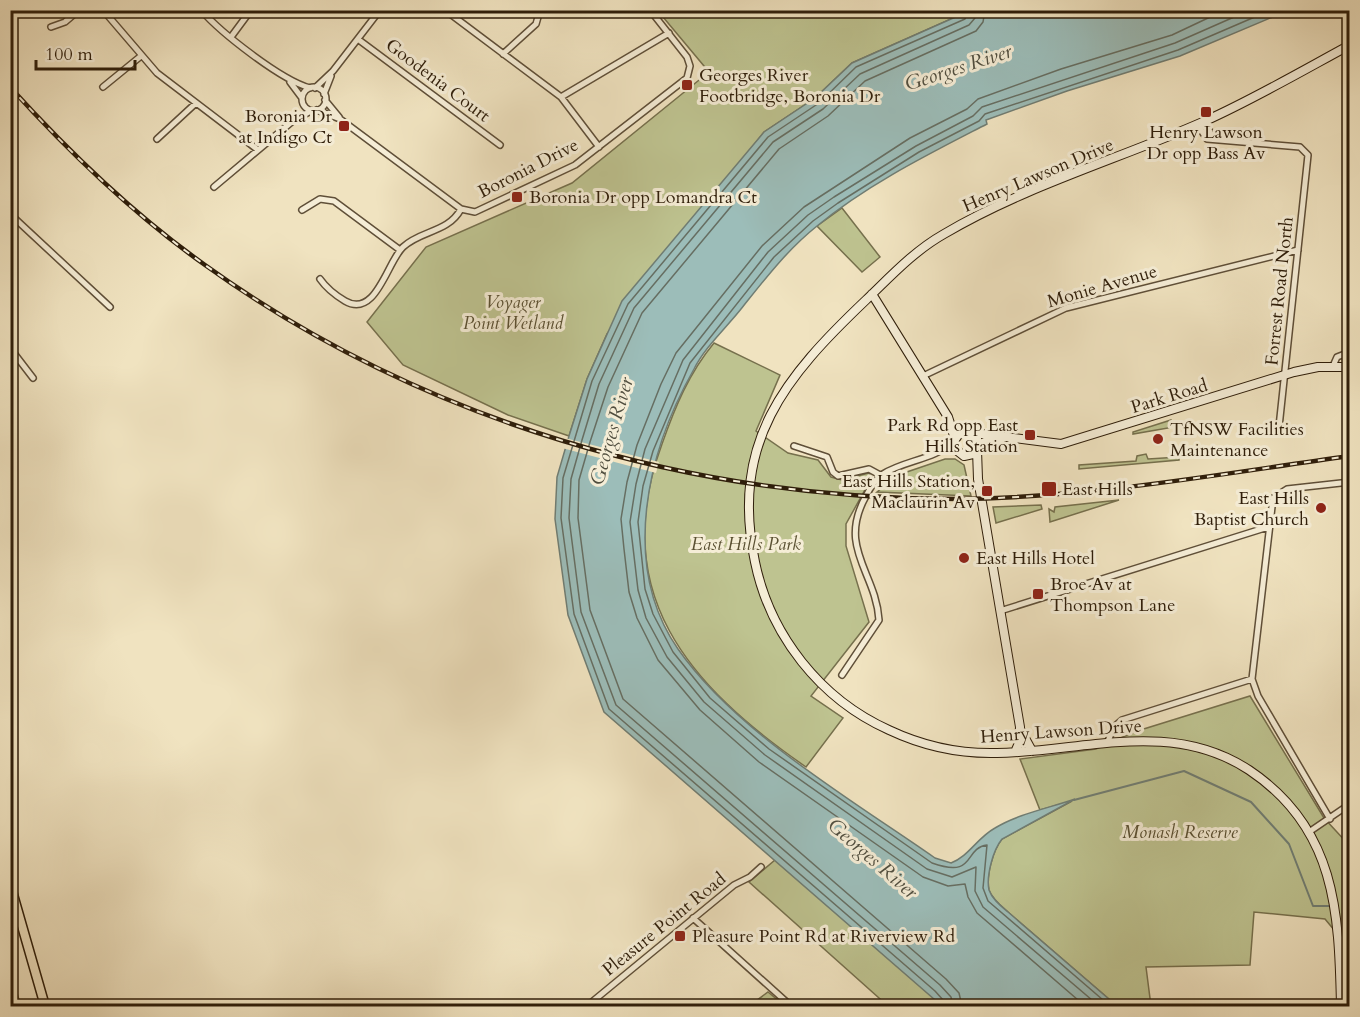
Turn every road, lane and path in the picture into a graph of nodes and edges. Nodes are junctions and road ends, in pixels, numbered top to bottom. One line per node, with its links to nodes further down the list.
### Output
1 (79, 10): 9 (street)
2 (103, 10): 15 (street)
3 (201, 10): 11 (street)
4 (251, 10): 11 (street)
5 (380, 10): 12 (street)
6 (445, 10): 14 (street)
7 (540, 10): 14 (street)
8 (650, 10): 10 (street)
9 (51, 27)
10 (669, 33): 21 (street); 32 (street, Boronia Drive)
11 (231, 37): 17 (street)
12 (358, 39): 16 (street); 31 (street, Goodenia Court)
13 (1350, 45): 27 (main road, Henry Lawson Drive)
14 (503, 54): 21 (street)
15 (141, 56): 18 (street); 23 (street)
16 (333, 71): 19 (street); 20 (street)
17 (287, 78): 19 (street); 22 (street)
18 (102, 87)
19 (312, 88): 20 (street, Boronia Drive); 22 (street)
20 (325, 97): 24 (street); 25 (street, Boronia Drive)
21 (561, 97): 32 (street)
22 (303, 101): 24 (street); 26 (street)
23 (196, 104): 29 (street); 33 (street)
24 (314, 110): 25 (street, Boronia Drive); 26 (street)
25 (340, 118): 35 (street, Boronia Drive)
26 (294, 120): 33 (street)
27 (1207, 120): 28 (main road, Henry Lawson Drive); 30 (street)
28 (1197, 124): 30 (street); 41 (main road, Henry Lawson Drive)
29 (157, 139)
30 (1216, 139): 39 (street, Forrest Road North)
31 (500, 146)
32 (599, 147): 35 (street, Boronia Drive)
33 (258, 150): 34 (street)
34 (214, 187)
35 (461, 209): 38 (street)
36 (303, 210): 38 (street)
37 (10, 214): 42 (street)
38 (400, 250): 40 (street)
39 (1298, 250): 47 (street, Forrest Road North); 48 (street, Monie Avenue)
40 (320, 279)
41 (872, 294): 48 (main road); 69 (main road, Henry Lawson Drive)
42 (110, 307)
43 (10, 348): 49 (street)
44 (1350, 352): 45 (street, Park Road)
45 (1333, 366): 46 (main road, Park Road); 47 (main road, Park Road)
46 (1350, 367)
47 (1286, 375): 51 (street, Forrest Road North); 53 (main road, Park Road)
48 (923, 376): 50 (main road)
49 (33, 378)
50 (948, 417): 52 (main road); 54 (main road)
51 (1279, 427)
52 (968, 432): 53 (main road, Park Road); 54 (main road); 56 (main road)
53 (1012, 439): 56 (main road, Park Road)
54 (954, 440): 57 (street); 58 (main road)
55 (794, 446): 59 (street)
56 (978, 447): 58 (main road); 60 (main road)
57 (940, 452): 58 (street); 59 (street)
58 (962, 455): 60 (main road)
59 (880, 476): 64 (street)
60 (978, 479): 63 (main road)
61 (1350, 482): 62 (street)
62 (1268, 527): 63 (street); 65 (street)
63 (1000, 611): 66 (main road)
64 (842, 675)
65 (1252, 679): 67 (street); 71 (street)
66 (1020, 726): 68 (main road); 69 (main road)
67 (1108, 741): 68 (main road, Henry Lawson Drive); 72 (main road, Henry Lawson Drive)
68 (1032, 751): 69 (main road, Henry Lawson Drive)
69 (1015, 752)
70 (1350, 804): 71 (street)
71 (1330, 819): 72 (street)
72 (1309, 832): 79 (main road, Henry Lawson Drive)
73 (761, 867): 75 (street, Pleasure Point Road)
74 (10, 884): 76 (main road)
75 (693, 918): 77 (street, Pleasure Point Road); 78 (street)
76 (45, 1006)
77 (587, 1006)
78 (791, 1006)
79 (1341, 1006)

